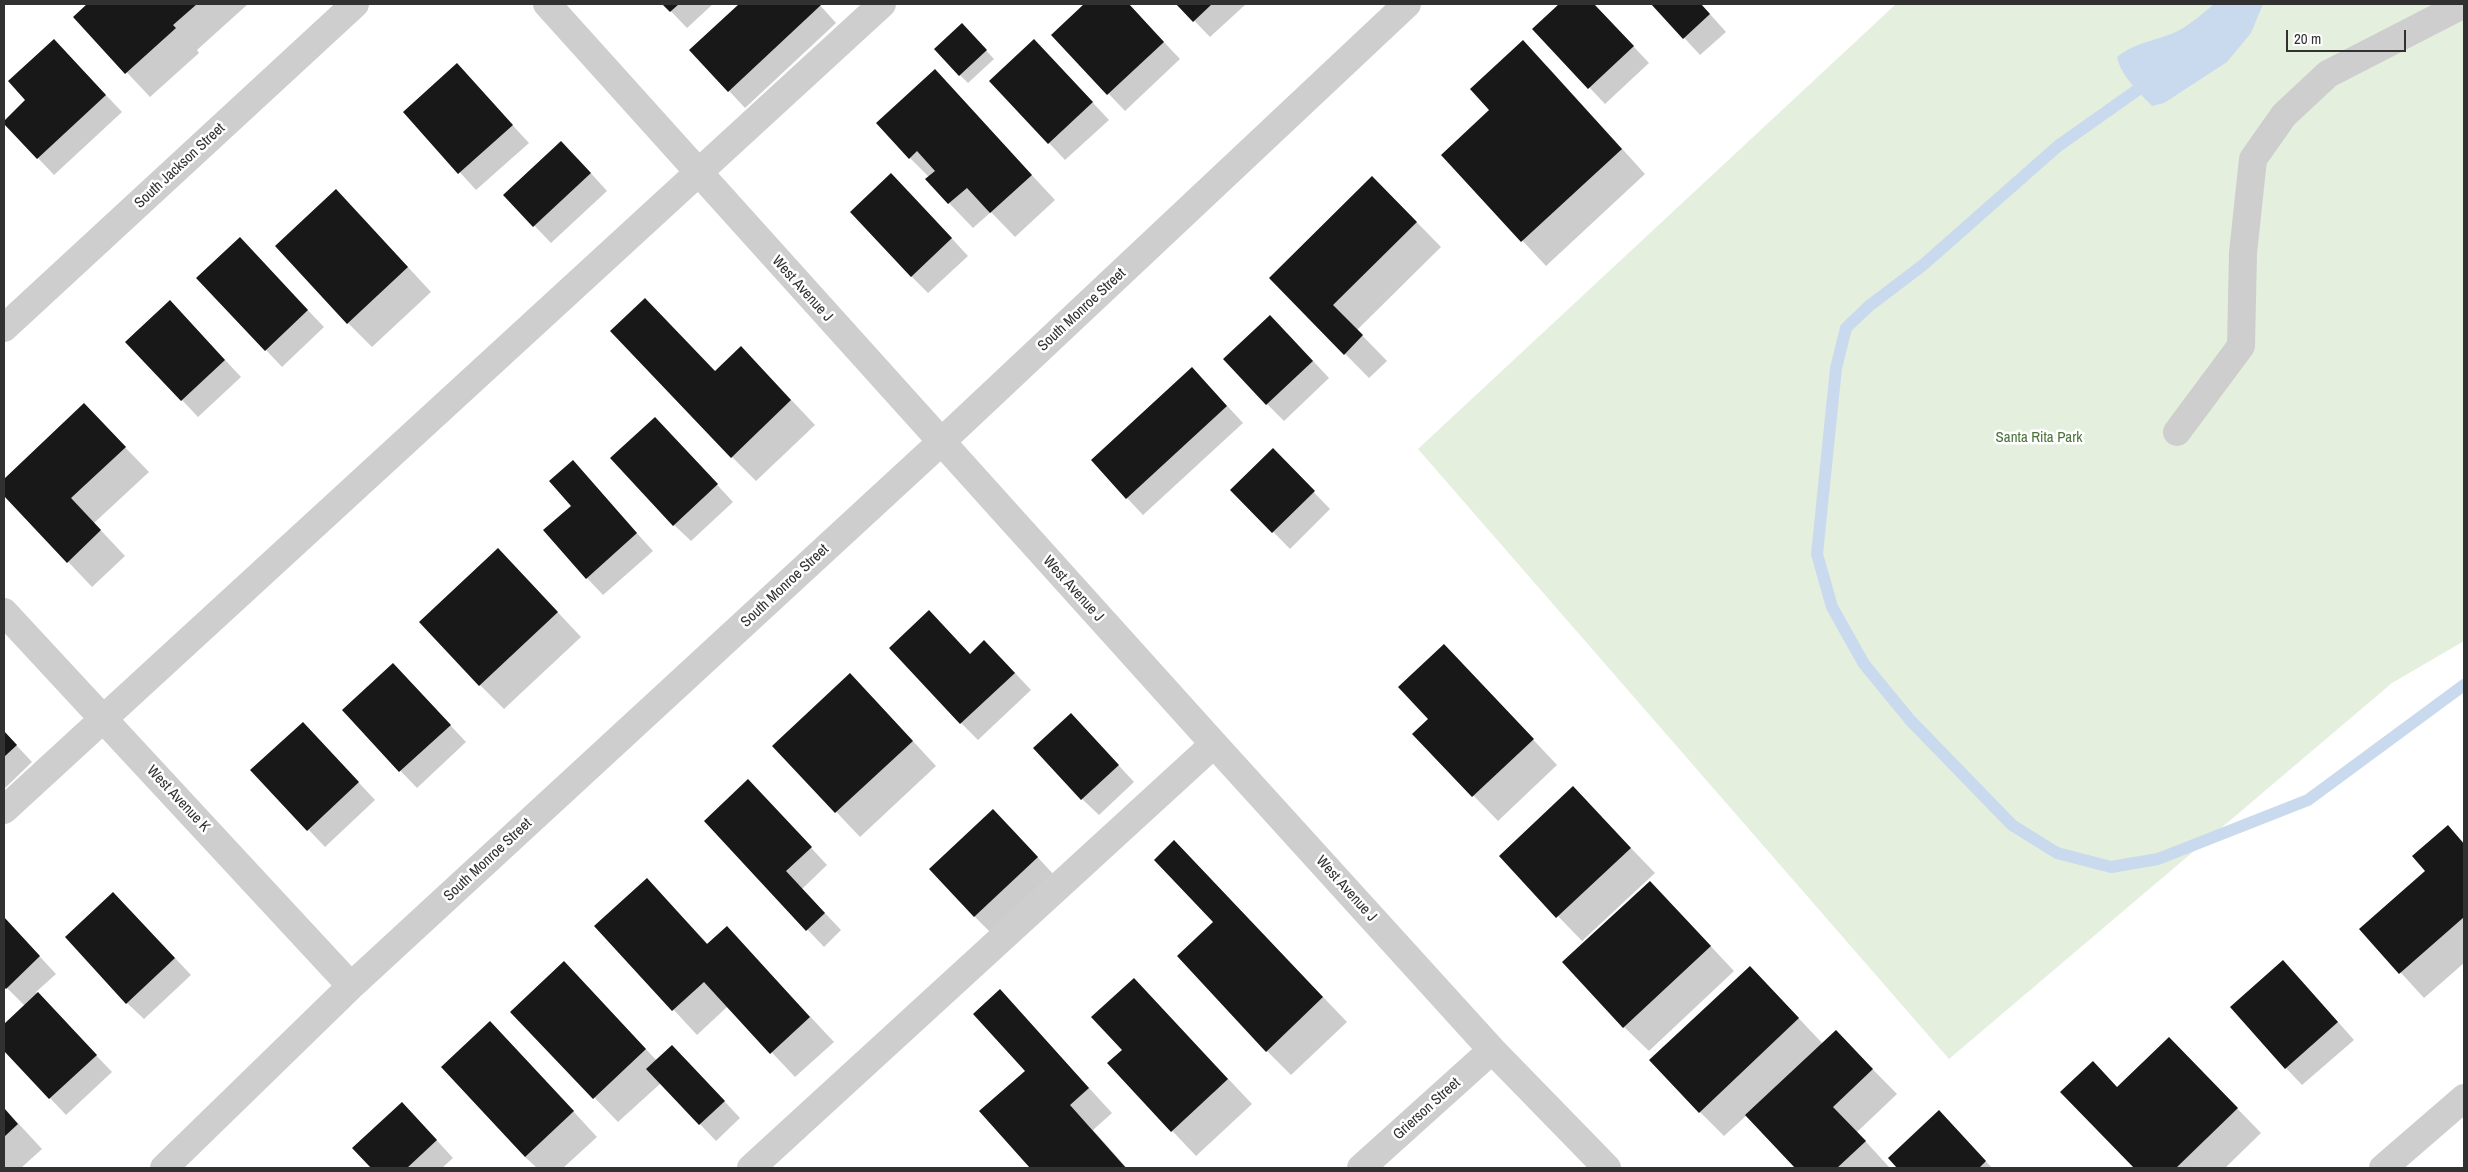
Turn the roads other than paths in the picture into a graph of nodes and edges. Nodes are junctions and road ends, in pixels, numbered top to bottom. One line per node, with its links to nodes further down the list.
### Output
1 (355, 4): 7 (street, South Jackson Street)
2 (547, 4): 6 (street, West Avenue J)
3 (882, 4): 6 (street)
4 (1408, 4): 9 (street, South Monroe Street)
5 (2464, 4): 8 (street)
6 (699, 174): 9 (street, West Avenue J); 11 (street)
7 (4, 328)
8 (2177, 432)
9 (940, 443): 12 (street, West Avenue J); 14 (street, South Monroe Street)
10 (4, 612): 11 (street, West Avenue K)
11 (103, 719): 13 (street); 14 (street, West Avenue K)
12 (1214, 744): 15 (street, West Avenue J); 18 (street)
13 (4, 810)
14 (351, 986): 17 (street, South Monroe Street)
15 (1492, 1050): 19 (street, Grierson Street); 20 (street, West Avenue J)
16 (2464, 1098): 21 (street)
17 (164, 1168)
18 (751, 1168)
19 (1361, 1168)
20 (1607, 1168)
21 (2383, 1168)

